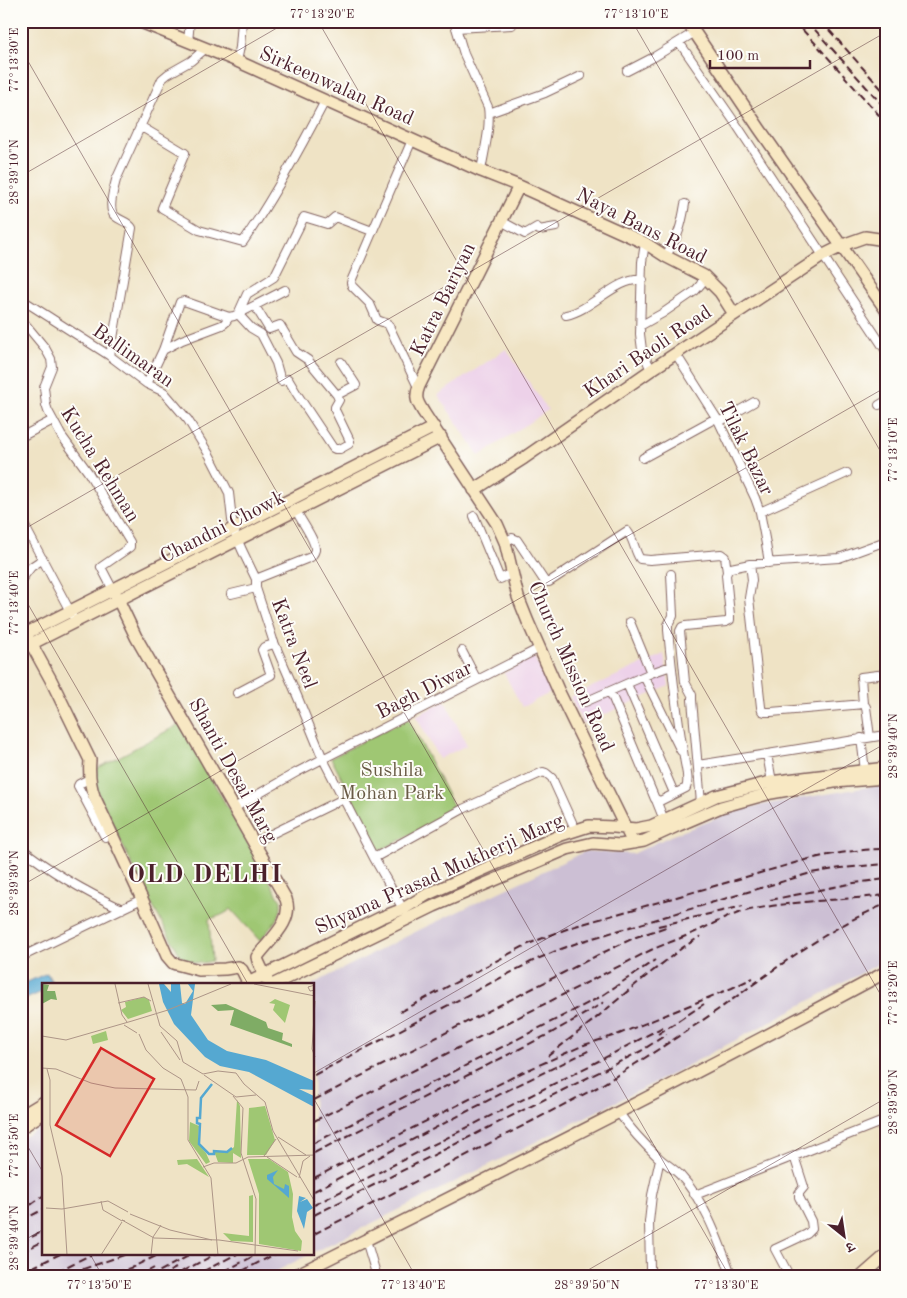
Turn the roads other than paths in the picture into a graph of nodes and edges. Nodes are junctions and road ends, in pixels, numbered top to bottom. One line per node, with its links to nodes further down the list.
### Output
1 (138, 21): 8 (street, Sirkeenwalan Road)
2 (190, 21): 8 (street)
3 (242, 21): 11 (street)
4 (687, 21): 7 (street)
5 (455, 25): 6 (street); 15 (street)
6 (512, 25)
7 (695, 27): 9 (street); 28 (street)
8 (188, 42): 10 (street, Sirkeenwalan Road)
9 (679, 42): 12 (street); 29 (street)
10 (206, 49): 11 (street, Sirkeenwalan Road); 16 (street)
11 (237, 61): 14 (street, Sirkeenwalan Road)
12 (627, 71)
13 (582, 76): 15 (street)
14 (325, 101): 16 (street); 17 (street, Sirkeenwalan Road)
15 (489, 113): 18 (street)
16 (140, 126): 48 (street)
17 (412, 140): 18 (street, Sirkeenwalan Road); 23 (street)
18 (480, 171): 19 (street, Sirkeenwalan Road)
19 (518, 186): 21 (street, Katra Bariyan); 27 (street, Naya Bans Road)
20 (685, 204): 30 (street)
21 (501, 222): 24 (street); 52 (street, Katra Bariyan)
22 (556, 227): 24 (street)
23 (372, 231): 39 (street); 52 (street)
24 (525, 234): 26 (street)
25 (886, 240): 28 (street, Khari Baoli Road)
26 (530, 242)
27 (645, 243): 30 (street, Naya Bans Road); 32 (street)
28 (844, 244): 29 (street, Khari Baoli Road); 35 (street); 38 (street)
29 (824, 255): 41 (street, Khari Baoli Road); 46 (street)
30 (665, 256): 31 (street, Naya Bans Road)
31 (704, 276): 41 (street, Naya Bans Road); 44 (street)
32 (643, 280): 40 (street); 44 (street)
33 (285, 290): 36 (street)
34 (24, 300): 37 (street); 48 (street, Ballimaran)
35 (886, 300)
36 (255, 306): 39 (street); 53 (street)
37 (21, 309)
38 (886, 310)
39 (238, 314): 42 (street); 53 (street)
40 (566, 314)
41 (734, 314): 47 (street, Khari Baoli Road)
42 (228, 317): 45 (street); 45 (street)
43 (21, 319): 55 (street, Kucha Rehman)
44 (640, 326): 50 (street)
45 (162, 350): 51 (street)
46 (886, 351)
47 (676, 354): 50 (street, Khari Baoli Road); 56 (street, Tilak Bazar)
48 (110, 356): 51 (street, Ballimaran)
49 (341, 362): 53 (street)
50 (651, 370): 62 (street, Khari Baoli Road)
51 (147, 384): 67 (street, Ballimaran)
52 (419, 386): 57 (street, Katra Bariyan)
53 (337, 395)
54 (754, 402): 56 (street)
55 (54, 420): 58 (street); 80 (street, Kucha Rehman)
56 (717, 420): 59 (street); 64 (street, Tilak Bazar)
57 (438, 432): 60 (street, Chandni Chowk); 62 (street, Church Mission Road)
58 (21, 437)
59 (643, 458)
60 (360, 472): 63 (street, Chandni Chowk); 67 (street, Chandni Chowk)
61 (847, 473): 64 (street)
62 (474, 490): 69 (street, Church Mission Road)
63 (296, 510): 67 (street, Chandni Chowk); 76 (street)
64 (760, 512): 71 (street, Tilak Bazar)
65 (474, 516): 74 (street)
66 (21, 519): 70 (street)
67 (235, 534): 76 (street, Katra Neel); 80 (street, Chandni Chowk)
68 (886, 541): 71 (street)
69 (505, 542): 73 (street); 74 (street, Church Mission Road)
70 (43, 559): 77 (street); 81 (street)
71 (769, 563): 72 (street)
72 (750, 564): 73 (street); 95 (street)
73 (727, 572): 102 (street)
74 (512, 573): 85 (street, Church Mission Road)
75 (671, 574): 87 (street)
76 (256, 579): 78 (street, Katra Neel)
77 (21, 580)
78 (256, 588): 79 (street); 84 (street, Katra Neel)
79 (231, 594)
80 (116, 595): 81 (street, Chandni Chowk); 112 (street, Shanti Desai Marg)
81 (73, 616): 83 (street, Chandni Chowk)
82 (630, 622): 89 (street)
83 (25, 641): 105 (street)
84 (274, 644): 93 (street); 101 (street, Katra Neel)
85 (540, 648): 90 (street, Bagh Diwar); 114 (street, Church Mission Road)
86 (462, 651): 90 (street)
87 (672, 666): 89 (street); 100 (street)
88 (886, 674): 95 (street)
89 (648, 675): 91 (street); 100 (street)
90 (478, 680): 101 (street, Bagh Diwar)
91 (627, 684): 92 (street); 108 (street)
92 (610, 691): 94 (street); 110 (street)
93 (237, 694)
94 (585, 702)
95 (863, 704): 97 (street)
96 (886, 735): 97 (street)
97 (870, 737): 98 (street)
98 (861, 738): 99 (street); 104 (street)
99 (767, 754): 102 (street); 107 (street)
100 (683, 756): 108 (street)
101 (324, 761): 109 (street, Katra Neel); 112 (street, Bagh Diwar)
102 (698, 765): 111 (street)
103 (886, 768): 104 (street, Shyama Prasad Mukherji Marg)
104 (865, 770): 107 (street, Shyama Prasad Mukherji Marg)
105 (91, 778): 116 (street); 121 (street)
106 (886, 778): 118 (street, Shyama Prasad Mukherji Marg)
107 (772, 782): 111 (street, Shyama Prasad Mukherji Marg)
108 (674, 794): 110 (street)
109 (343, 799): 117 (street); 120 (street, Katra Neel)
110 (656, 800): 113 (street)
111 (701, 803): 113 (street, Shyama Prasad Mukherji Marg)
112 (234, 808): 117 (street, Shanti Desai Marg)
113 (664, 820): 114 (street, Shyama Prasad Mukherji Marg)
114 (625, 828): 115 (street, Shyama Prasad Mukherji Marg); 118 (street, Church Mission Road)
115 (576, 831): 120 (street); 123 (street, Shyama Prasad Mukherji Marg)
116 (105, 837)
117 (253, 843): 124 (street, Shanti Desai Marg)
118 (633, 843): 131 (street, Shyama Prasad Mukherji Marg)
119 (21, 848): 122 (street)
120 (374, 858): 123 (street, Katra Neel)
121 (142, 899): 122 (street); 126 (street, Shanti Desai Marg)
122 (122, 909): 125 (street)
123 (403, 909): 128 (street, Shyama Prasad Mukherji Marg)
124 (258, 955): 126 (street, Shanti Desai Marg); 128 (street)
125 (21, 957)
126 (235, 966): 129 (street)
127 (886, 972): 133 (street)
128 (266, 980): 130 (street, Shyama Prasad Mukherji Marg)
129 (248, 983)
130 (252, 983)
131 (276, 983)
132 (42, 1103): 135 (street)
133 (619, 1113): 139 (street); 141 (street)
134 (42, 1114): 137 (street)
135 (21, 1116)
136 (886, 1120): 138 (street)
137 (21, 1128)
138 (794, 1156): 140 (street); 147 (street)
139 (660, 1159): 140 (street); 145 (street)
140 (695, 1195): 146 (street)
141 (366, 1240): 143 (street); 144 (street)
142 (886, 1255): 148 (street)
143 (292, 1277)
144 (377, 1277)
145 (652, 1277)
146 (732, 1277)
147 (790, 1277)
148 (861, 1277)

